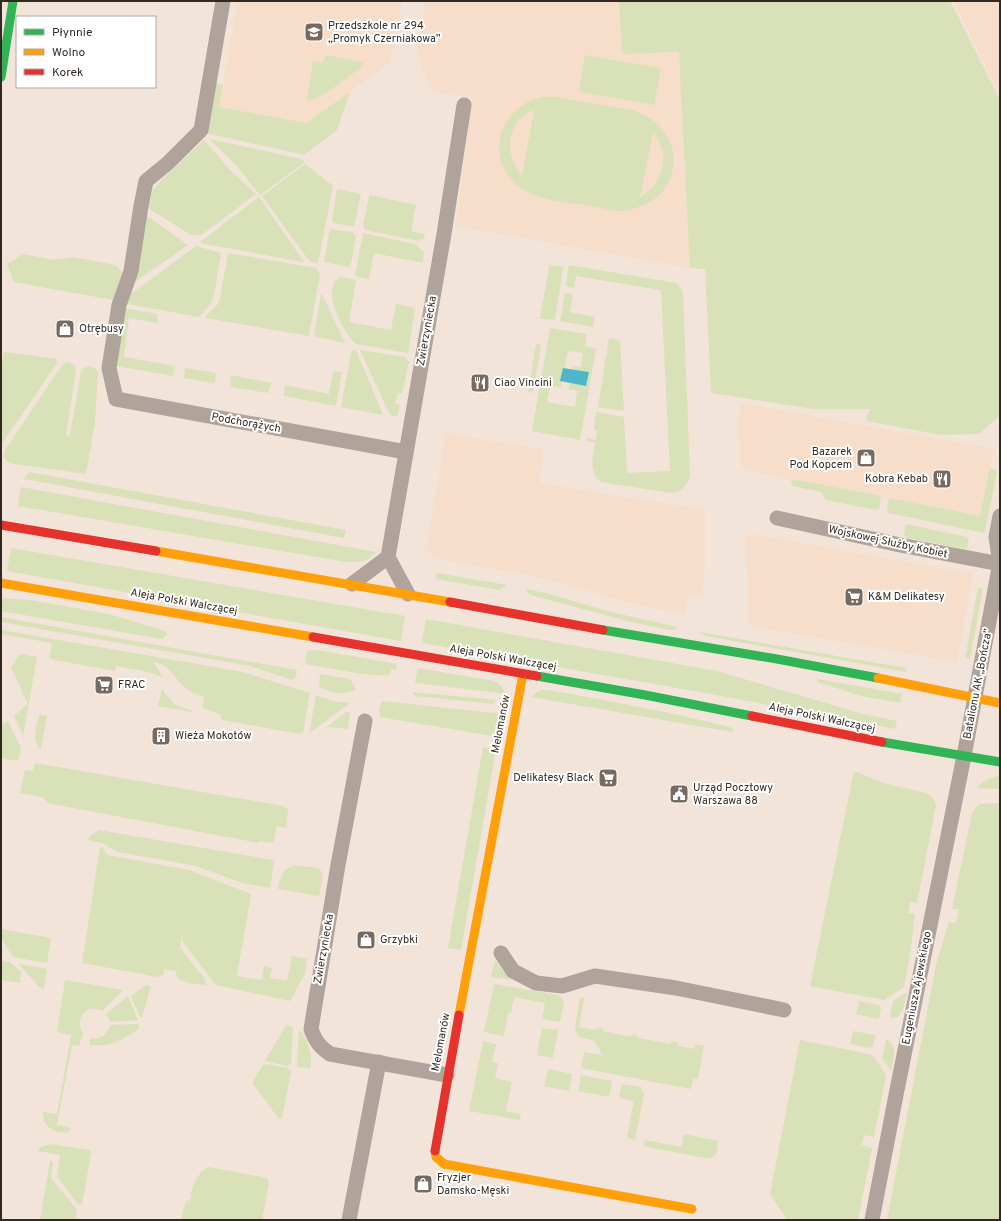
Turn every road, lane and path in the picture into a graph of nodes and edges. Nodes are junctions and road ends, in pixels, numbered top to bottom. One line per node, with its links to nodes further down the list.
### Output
1 (13, 1): 3 (main road)
2 (223, 1): 5 (street, Podchorążych)
3 (1, 78)
4 (464, 106): 5 (street, Zwierzyniecka)
5 (406, 452): 9 (street, Zwierzyniecka)
6 (1000, 516): 10 (street, Batalionu AK „Bończa”)
7 (777, 518): 10 (street, Wojskowej Służby Kobiet)
8 (1, 525): 12 (main road)
9 (388, 557): 12 (street); 13 (street)
10 (1000, 564): 15 (street, Batalionu AK „Bończa”)
11 (1, 583): 14 (main road, Aleja Polski Walczącej)
12 (352, 584): 13 (main road)
13 (408, 594): 15 (main road)
14 (523, 674): 18 (main road, Aleja Polski Walczącej); 23 (main road, Melomanów)
15 (975, 697): 16 (main road); 18 (street, Batalionu AK „Bończa”)
16 (1000, 703)
17 (365, 721): 22 (street, Zwierzyniecka)
18 (964, 756): 19 (main road, Aleja Polski Walczącej); 26 (street, Eugeniusza Ajewskiego)
19 (1000, 762)
20 (501, 953): 21 (street)
21 (784, 1010)
22 (379, 1062): 23 (street, Zwierzyniecka); 25 (street)
23 (447, 1075): 24 (main road, Melomanów)
24 (692, 1209)
25 (349, 1220)
26 (872, 1220)

